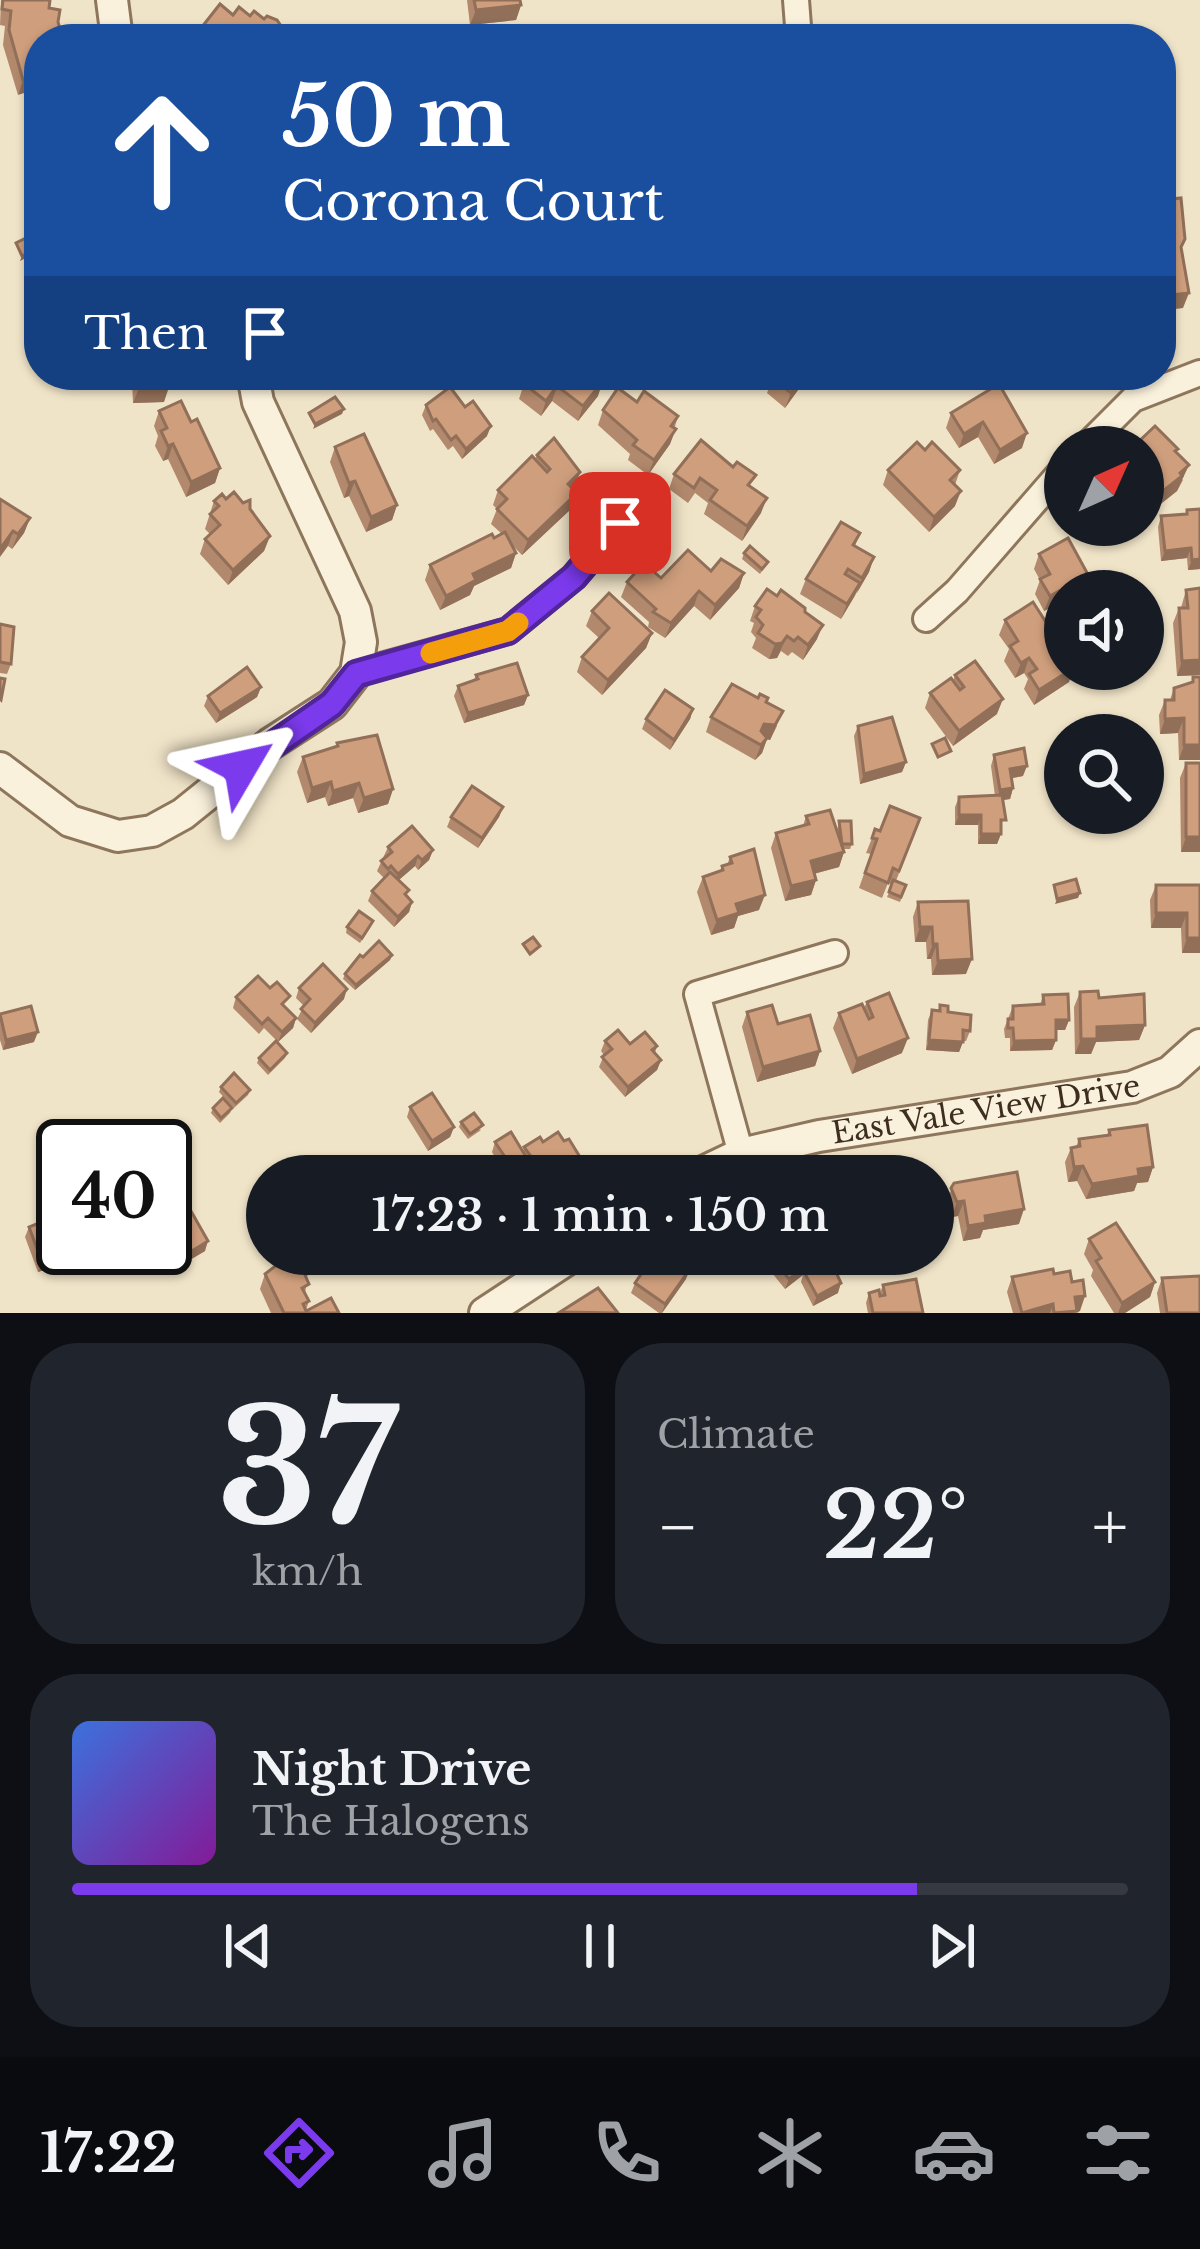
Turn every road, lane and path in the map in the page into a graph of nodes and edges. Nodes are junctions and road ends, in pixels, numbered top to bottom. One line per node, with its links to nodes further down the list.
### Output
1 (256, 390): 7 (street)
2 (1156, 390): 3 (street)
3 (1106, 426)
4 (1044, 491): 6 (street)
5 (620, 523): 7 (street)
6 (926, 619)
7 (356, 674): 8 (street)
8 (0, 768)
9 (835, 953): 11 (street)
10 (1200, 1046): 11 (street, East Vale View Drive)
11 (741, 1154)
12 (543, 1275): 13 (street)
13 (485, 1313)

